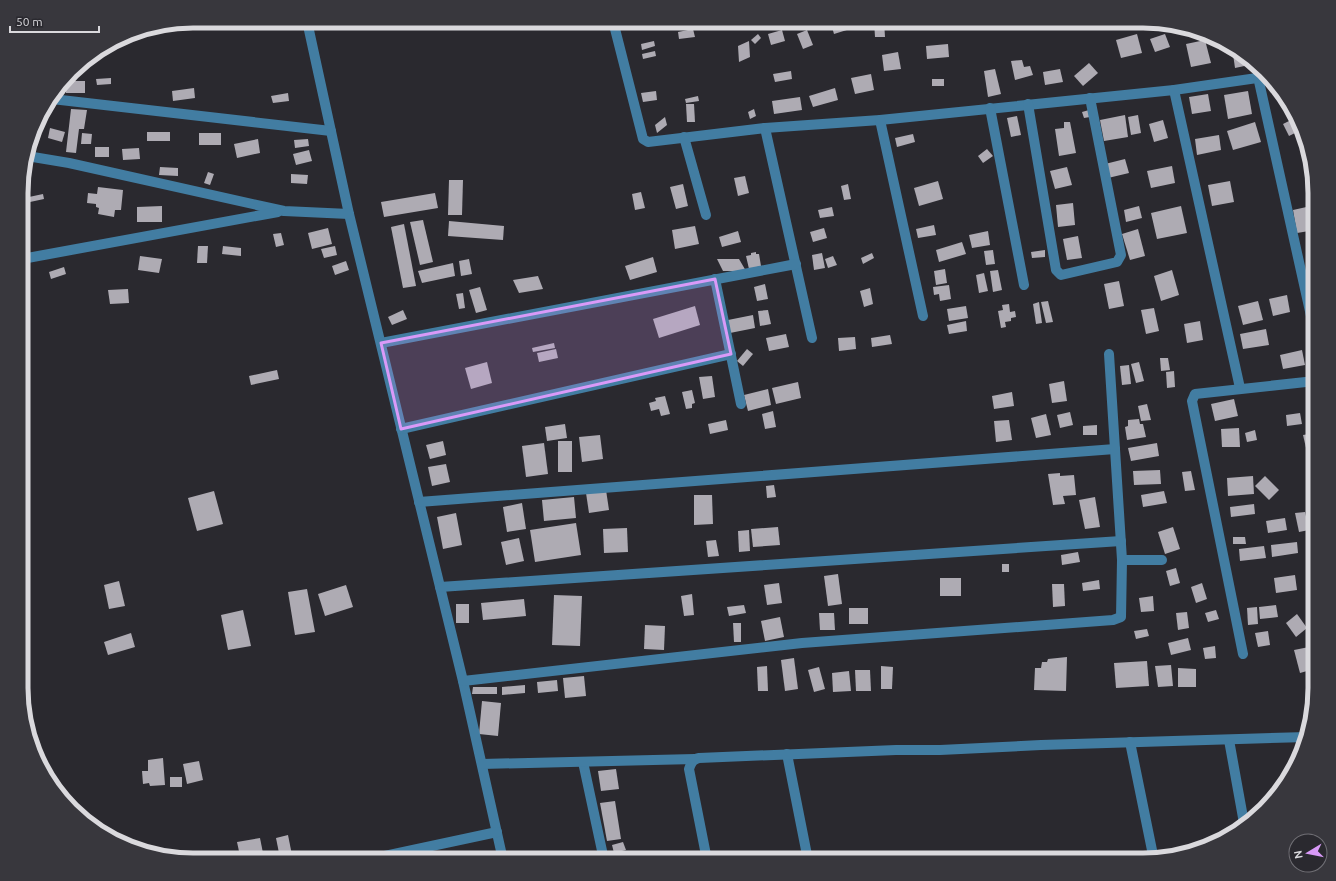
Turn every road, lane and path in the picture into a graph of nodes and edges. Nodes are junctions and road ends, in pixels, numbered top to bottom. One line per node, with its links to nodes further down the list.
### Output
1 (309, 28): 11 (street)
2 (615, 28): 12 (street)
3 (1261, 77): 4 (street); 21 (street)
4 (1174, 90): 5 (street); 28 (street)
5 (1090, 98): 7 (street); 7 (street)
6 (57, 100): 11 (street)
7 (1028, 104): 8 (street)
8 (990, 108): 9 (street); 20 (street)
9 (880, 120): 10 (street); 22 (street)
10 (765, 128): 12 (street); 18 (street)
11 (331, 130): 15 (street)
12 (684, 137): 16 (street)
13 (32, 157): 14 (street)
14 (284, 211): 15 (street); 17 (street)
15 (349, 214): 24 (street)
16 (706, 215)
17 (28, 258)
18 (796, 264): 19 (street); 23 (street)
19 (715, 279): 24 (street); 25 (street)
20 (1024, 285)
21 (1308, 301)
22 (923, 316)
23 (812, 338)
24 (381, 343): 30 (street)
25 (731, 354): 29 (street); 30 (street)
26 (1109, 354): 31 (street)
27 (1308, 382): 28 (street)
28 (1240, 388): 37 (street)
29 (741, 404)
30 (401, 428): 32 (street)
31 (1115, 448): 32 (street); 33 (street)
32 (419, 502): 36 (street)
33 (1121, 541): 34 (street); 36 (street)
34 (1122, 560): 35 (street); 38 (street)
35 (1162, 560)
36 (440, 587): 38 (street)
37 (1242, 654)
38 (463, 681): 45 (street)
39 (1300, 737): 40 (street)
40 (1229, 740): 41 (street); 46 (street)
41 (1130, 742): 42 (street); 53 (street)
42 (787, 754): 43 (street); 52 (street)
43 (695, 759): 44 (street); 51 (street)
44 (583, 762): 45 (street); 50 (street)
45 (482, 764): 47 (street)
46 (1243, 819)
47 (497, 832): 48 (street); 49 (street)
48 (419, 853)
49 (502, 853)
50 (602, 853)
51 (706, 853)
52 (807, 853)
53 (1153, 853)

